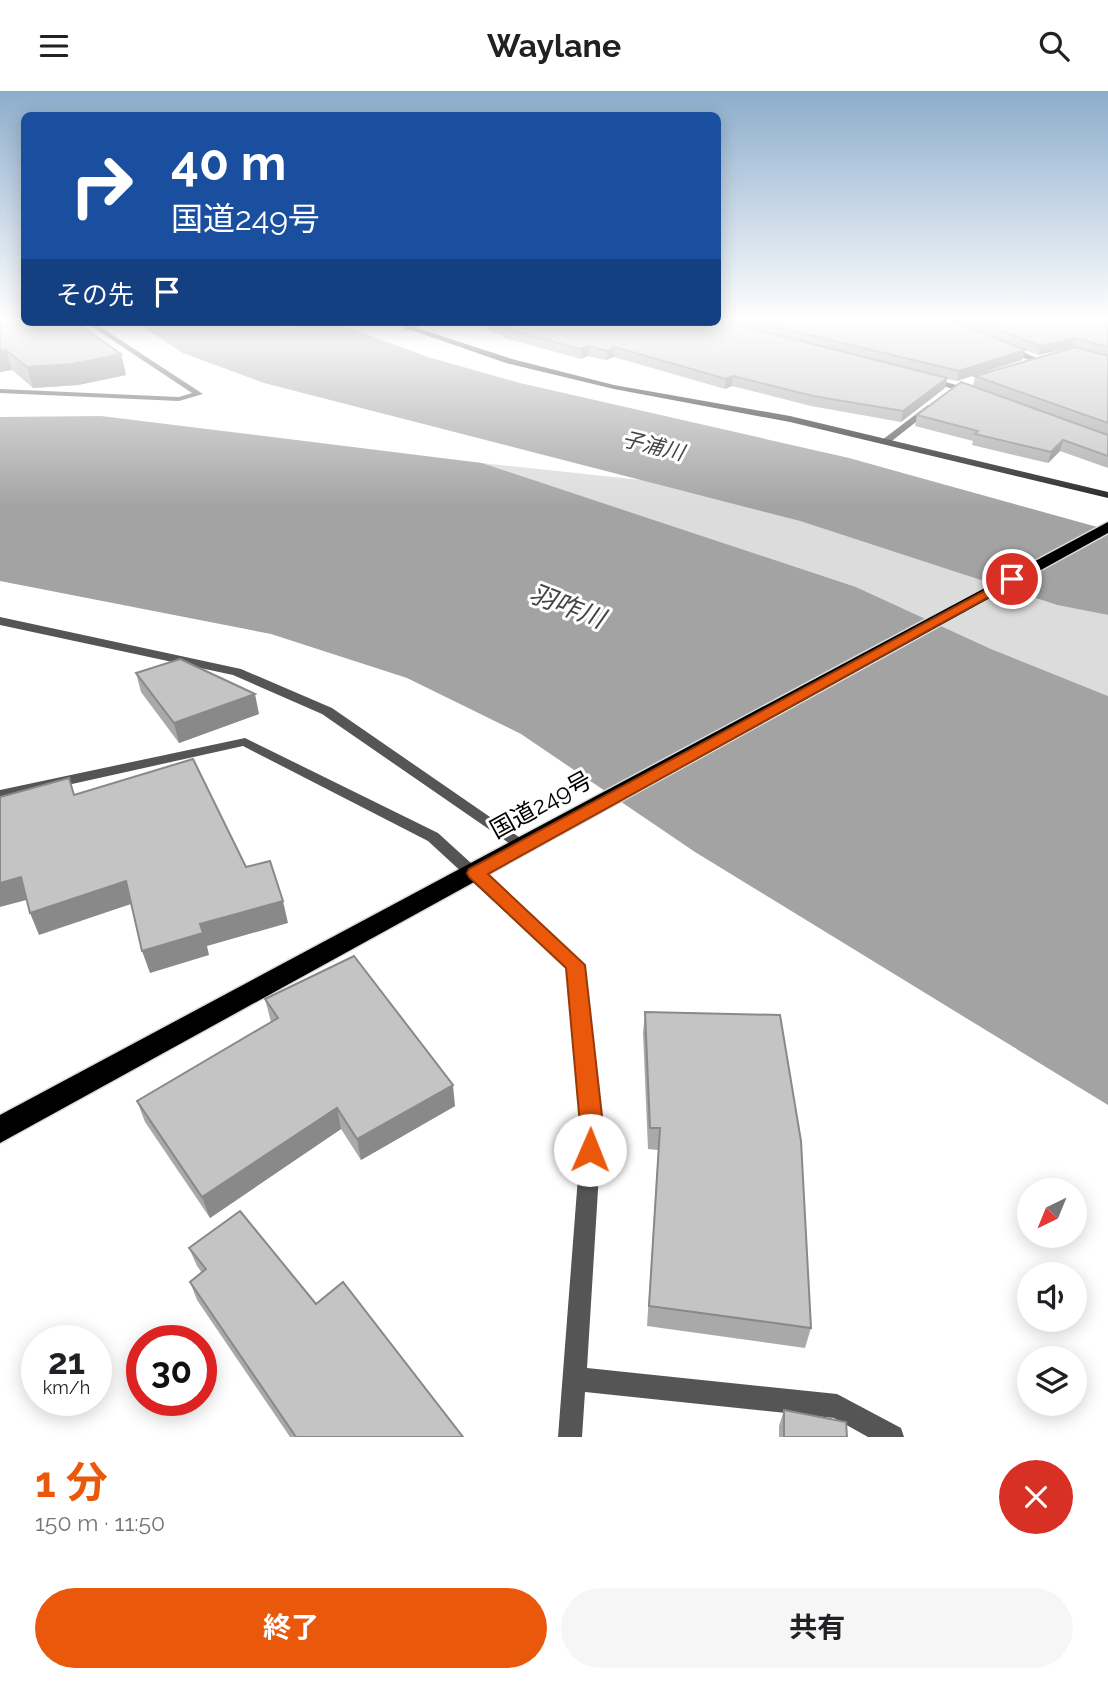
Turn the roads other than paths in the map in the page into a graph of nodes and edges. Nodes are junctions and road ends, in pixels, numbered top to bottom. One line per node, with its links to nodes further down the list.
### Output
1 (179, 381): 6 (street)
2 (589, 381): 10 (street)
3 (937, 381): 5 (street)
4 (969, 383): 5 (street)
5 (957, 386): 7 (street); 8 (street)
6 (0, 391)
7 (947, 394)
8 (983, 396)
9 (937, 402): 10 (street)
10 (885, 442): 11 (street)
11 (1108, 495)
12 (1108, 527): 15 (highway, 国道249号)
13 (0, 621): 15 (street)
14 (0, 795): 16 (street)
15 (524, 846): 16 (highway, 国道249号)
16 (475, 873): 17 (highway, 国道249号); 18 (street)
17 (0, 1130)
18 (574, 1379): 19 (street); 20 (street)
19 (570, 1437)
20 (892, 1437)

